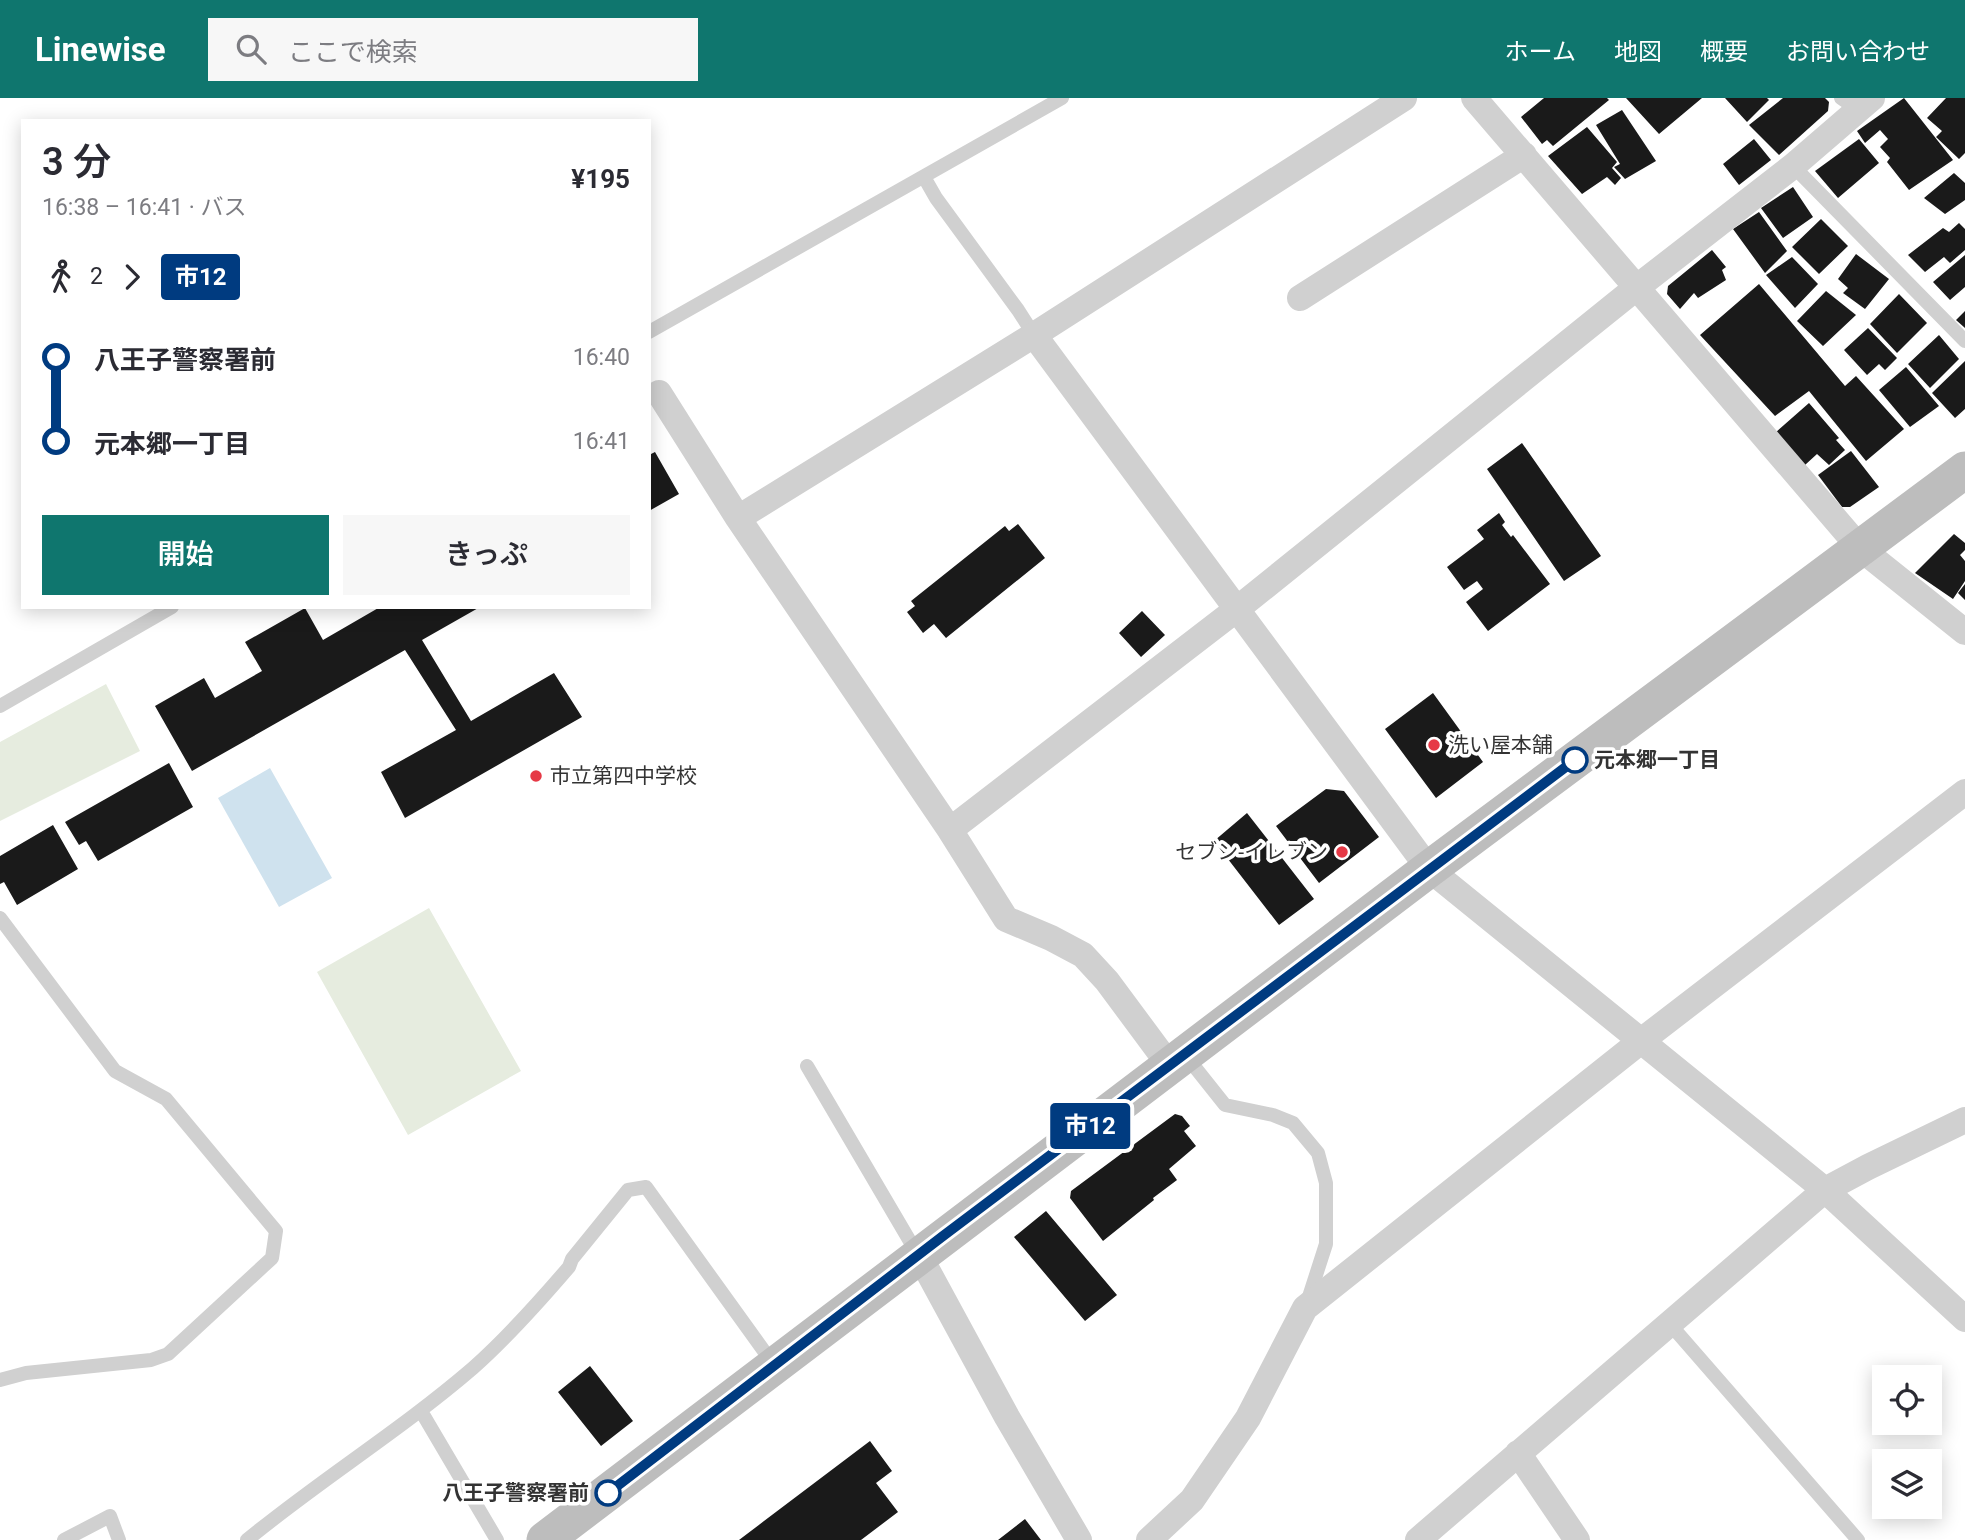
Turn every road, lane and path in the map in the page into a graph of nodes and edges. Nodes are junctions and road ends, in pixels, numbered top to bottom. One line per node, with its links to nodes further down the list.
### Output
1 (1062, 98): 7 (lane)
2 (1404, 98): 11 (street)
3 (1474, 98): 5 (street)
4 (1857, 102): 6 (street)
5 (1524, 155): 8 (street); 9 (street)
6 (1793, 166): 8 (street); 12 (lane)
7 (924, 177): 10 (lane); 11 (lane)
8 (1636, 288): 16 (street); 18 (street)
9 (1300, 298)
10 (651, 331)
11 (1034, 335): 15 (street); 18 (street)
12 (1965, 341)
13 (659, 393): 15 (street)
14 (1965, 470): 16 (street)
15 (738, 518): 22 (street)
16 (1860, 548): 19 (street); 23 (street)
17 (169, 609): 20 (lane)
18 (1237, 609): 22 (street); 23 (street)
19 (1965, 632)
20 (0, 706)
21 (1965, 792): 25 (street)
22 (950, 830): 26 (street)
23 (1429, 869): 25 (street); 26 (street)
24 (0, 918): 35 (lane)
25 (1641, 1041): 29 (street); 31 (street)
26 (1177, 1060): 30 (street); 31 (lane)
27 (807, 1066): 30 (lane)
28 (1965, 1120): 29 (street)
29 (1825, 1190): 32 (street); 33 (street)
30 (919, 1255): 34 (street); 43 (street)
31 (1305, 1308): 44 (street)
32 (1965, 1319)
33 (1669, 1323): 37 (street); 47 (lane)
34 (775, 1366): 36 (lane); 42 (street)
35 (0, 1380)
36 (421, 1411): 40 (lane); 41 (lane)
37 (1518, 1453): 45 (street); 46 (street)
38 (64, 1540): 39 (lane)
39 (119, 1540)
40 (247, 1540)
41 (497, 1540)
42 (545, 1540)
43 (1079, 1540)
44 (1149, 1540)
45 (1418, 1540)
46 (1577, 1540)
47 (1858, 1540)

